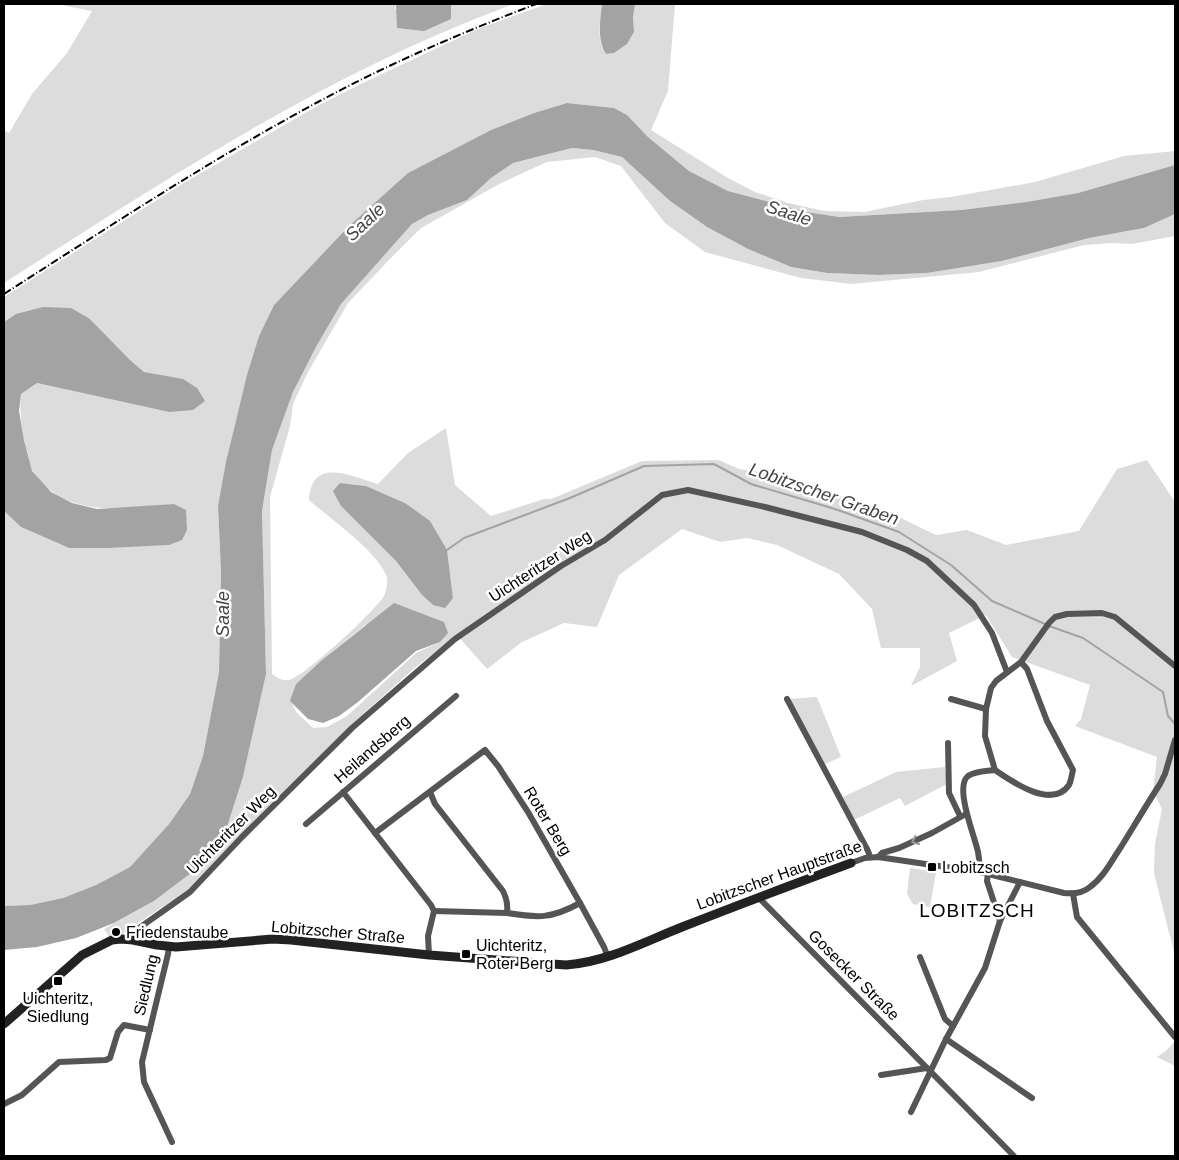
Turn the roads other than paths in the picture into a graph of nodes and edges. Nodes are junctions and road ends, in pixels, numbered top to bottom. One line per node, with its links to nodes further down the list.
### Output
1 (1021, 662): 2 (street); 3 (street); 10 (street)
2 (1175, 666)
3 (1007, 672): 7 (street); 28 (street, Uichteritzer Weg)
4 (456, 696): 11 (street, Heilandsberg)
5 (951, 698): 7 (street)
6 (786, 699): 17 (street)
7 (986, 709): 10 (street)
8 (1175, 740): 22 (street)
9 (948, 743): 13 (street)
10 (995, 770): 13 (street)
11 (343, 792): 14 (street, Heilandsberg); 15 (street)
12 (430, 792): 15 (street, Roter Berg); 24 (street, Roter Berg); 26 (street)
13 (963, 815): 16 (street, one-way to 16); 19 (street)
14 (306, 824)
15 (375, 833): 25 (street)
16 (878, 857): 17 (street, Lobitzscher Hauptstraße); 19 (street, Lobitzscher Hauptstraße)
17 (867, 858): 18 (street, Lobitzscher Hauptstraße)
18 (851, 863): 23 (street, Lobitzscher Hauptstraße)
19 (980, 872): 20 (street, Lobitzscher Hauptstraße)
20 (988, 874): 21 (street, Lobitzscher Hauptstraße); 27 (street)
21 (1020, 882): 22 (street, Lobitzscher Hauptstraße); 27 (street)
22 (1073, 894): 36 (street)
23 (759, 898): 31 (street, Lobitzscher Hauptstraße); 38 (street, Gosecker Straße)
24 (580, 903): 26 (street); 31 (street)
25 (434, 911): 26 (street); 30 (street)
26 (507, 913)
27 (1000, 921): 34 (street)
28 (128, 939): 29 (street, Lobitzscher Straße); 33 (street, Lobitzscher Straße)
29 (169, 947): 30 (street, Lobitzscher Straße); 35 (street, Siedlung)
30 (429, 955): 31 (street, Lobitzscher Straße)
31 (608, 957)
32 (920, 957): 34 (street)
33 (4, 1024)
34 (953, 1026): 37 (street)
35 (150, 1030): 41 (street, Siedlung); 43 (street, Siedlung)
36 (1175, 1037)
37 (946, 1039): 38 (street); 40 (street)
38 (928, 1069): 39 (street); 42 (street); 44 (street, Gosecker Straße)
39 (881, 1075)
40 (1032, 1098)
41 (4, 1104)
42 (911, 1112)
43 (172, 1142)
44 (1014, 1156)

